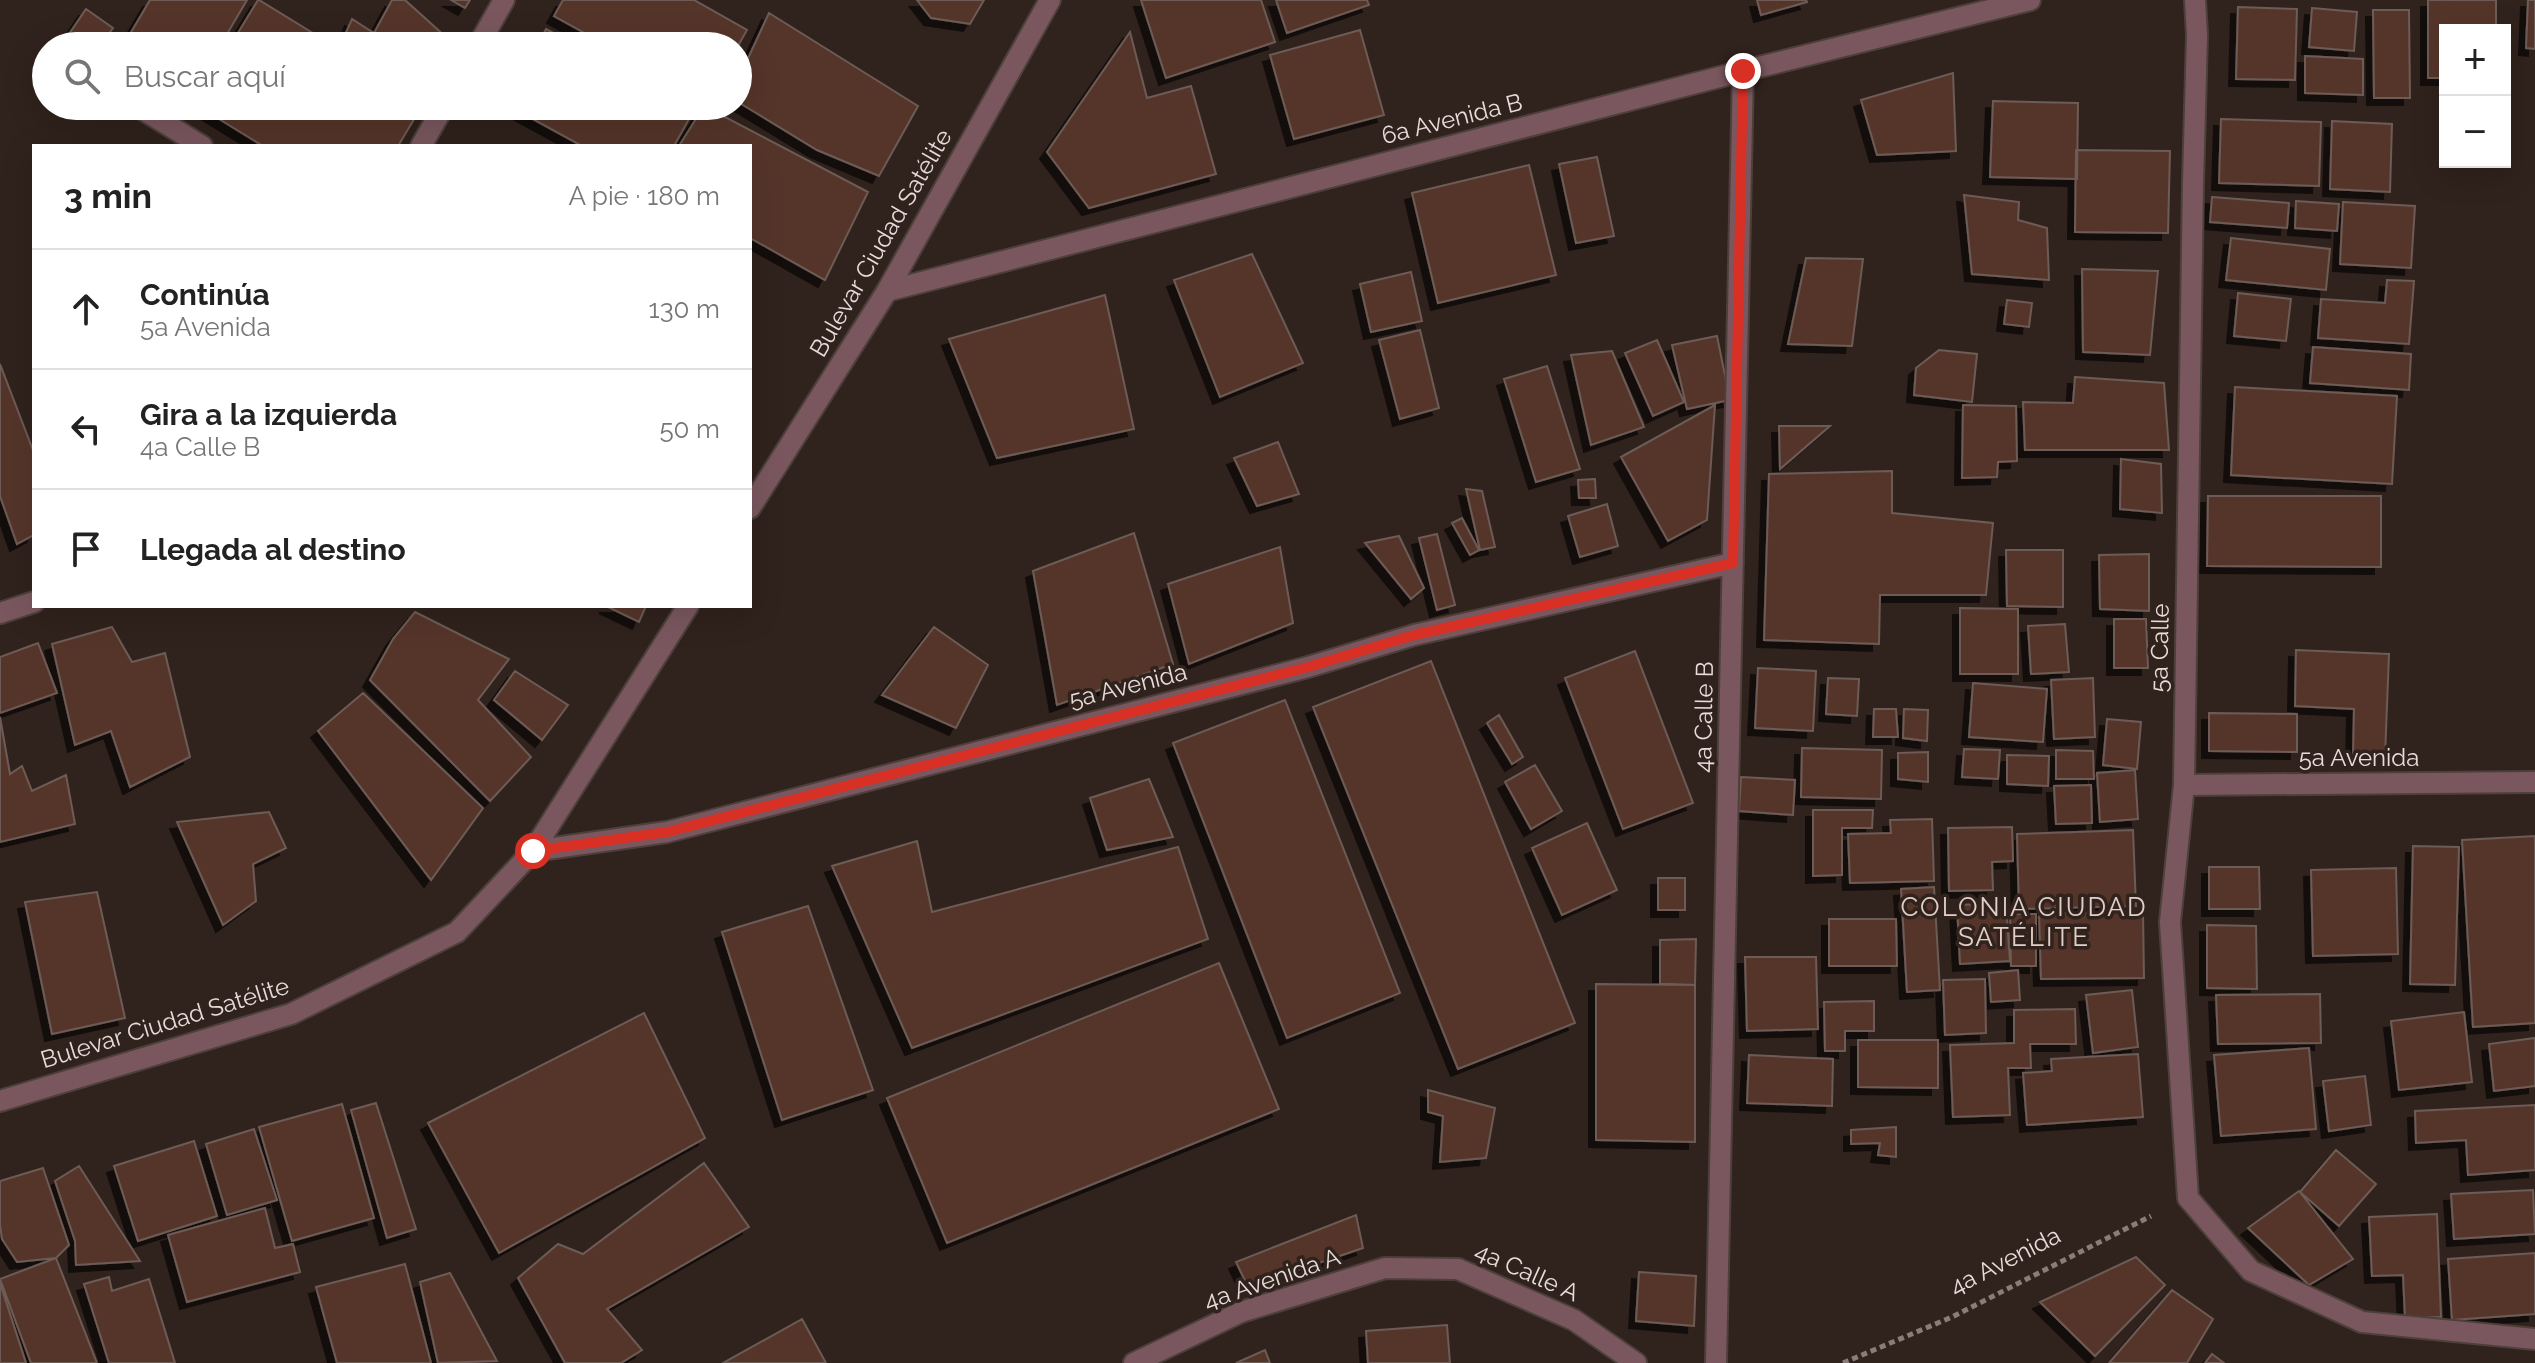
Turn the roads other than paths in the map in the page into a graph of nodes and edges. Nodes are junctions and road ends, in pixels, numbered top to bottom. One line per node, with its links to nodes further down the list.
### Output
1 (504, 0): 5 (street)
2 (1050, 0): 11 (street, Bulevar Ciudad Satélite)
3 (2030, 0): 6 (street, 6a Avenida B)
4 (2195, 0): 18 (street, 5a Calle)
5 (486, 32)
6 (1743, 71): 11 (street, 6a Avenida B); 13 (street, 4a Calle B)
7 (160, 120): 9 (street)
8 (436, 120): 10 (street)
9 (199, 144)
10 (422, 144)
11 (887, 291): 12 (street, Bulevar Ciudad Satélite)
12 (752, 505)
13 (1733, 563): 19 (street, 5a Avenida); 25 (street, 4a Calle B)
14 (32, 603): 16 (street)
15 (687, 608): 19 (street, Bulevar Ciudad Satélite)
16 (0, 613)
17 (2535, 782): 18 (street, 5a Avenida)
18 (2184, 785): 22 (street, 5a Calle)
19 (533, 851): 20 (street, Bulevar Ciudad Satélite)
20 (0, 1101)
21 (1385, 1268): 23 (street, 4a Avenida A); 24 (street, 4a Calle A)
22 (2535, 1339)
23 (1134, 1363)
24 (1636, 1363)
25 (1716, 1363)

